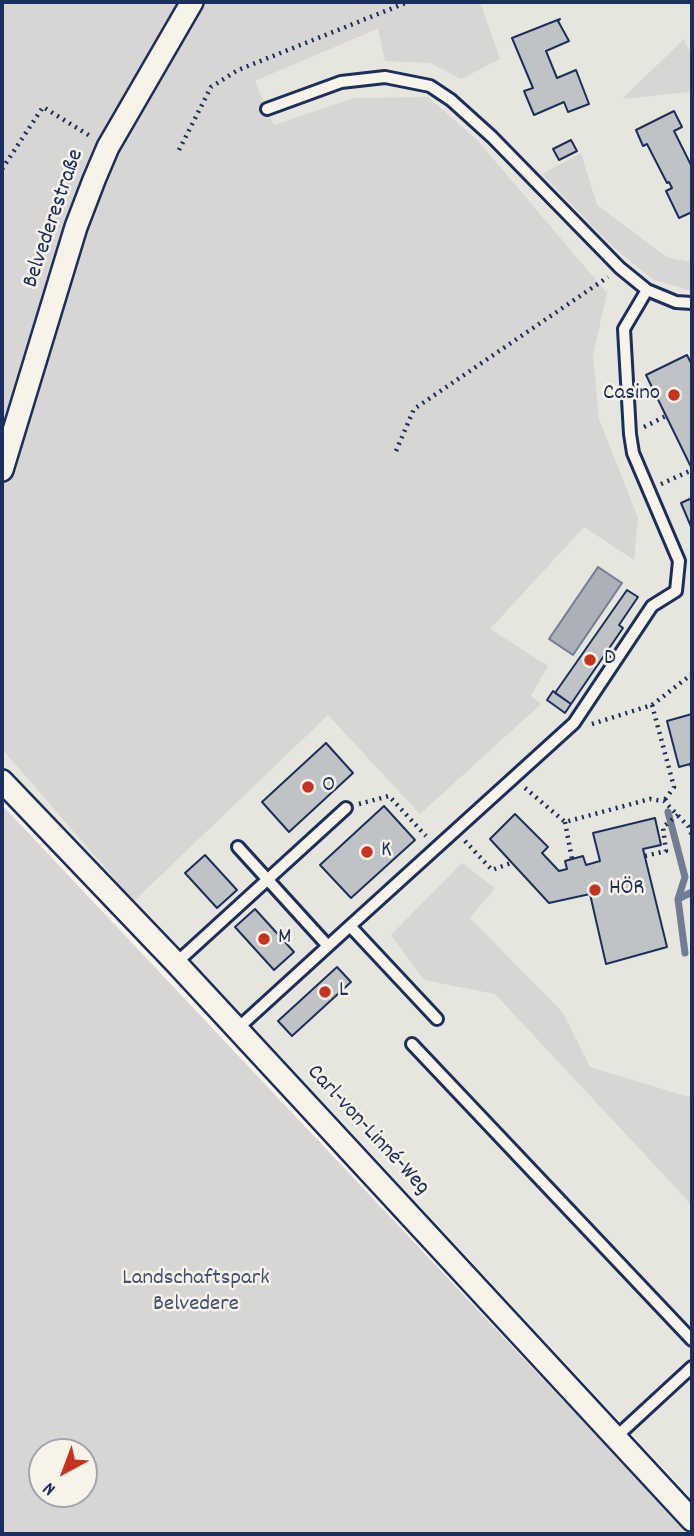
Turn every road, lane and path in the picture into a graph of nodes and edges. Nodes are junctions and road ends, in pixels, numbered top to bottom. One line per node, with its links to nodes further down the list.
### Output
1 (192, 2): 4 (street, Belvederestraße)
2 (408, 2): 5 (path)
3 (267, 109): 7 (lane)
4 (108, 147): 6 (path); 11 (street, Belvederestraße)
5 (179, 150)
6 (2, 169)
7 (620, 268): 8 (lane); 10 (path)
8 (647, 290): 9 (lane); 13 (lane)
9 (692, 303)
10 (396, 451)
11 (2, 470)
12 (692, 470): 13 (path)
13 (650, 489): 16 (lane)
14 (692, 674): 15 (path)
15 (652, 705): 16 (path); 19 (path)
16 (574, 723): 17 (lane)
17 (514, 777): 22 (path); 23 (lane)
18 (2, 781): 33 (street, Carl-von-Linné-Weg)
19 (664, 801): 21 (path); 22 (path)
20 (346, 808): 26 (path); 30 (lane)
21 (678, 815): 24 (path); 27 (path)
22 (565, 822): 28 (path)
23 (455, 831): 26 (lane); 29 (path)
24 (692, 836)
25 (238, 847): 30 (lane)
26 (436, 847): 31 (lane)
27 (645, 856)
28 (572, 859)
29 (511, 863)
30 (267, 880): 32 (lane); 33 (lane)
31 (350, 926): 32 (lane); 34 (lane)
32 (328, 946): 35 (lane)
33 (176, 963): 35 (street, Carl-von-Linné-Weg)
34 (437, 1019)
35 (237, 1030): 39 (street, Carl-von-Linné-Weg)
36 (412, 1044): 37 (lane)
37 (692, 1340)
38 (692, 1367): 39 (lane)
39 (616, 1437): 40 (street, Carl-von-Linné-Weg)
40 (692, 1520)

